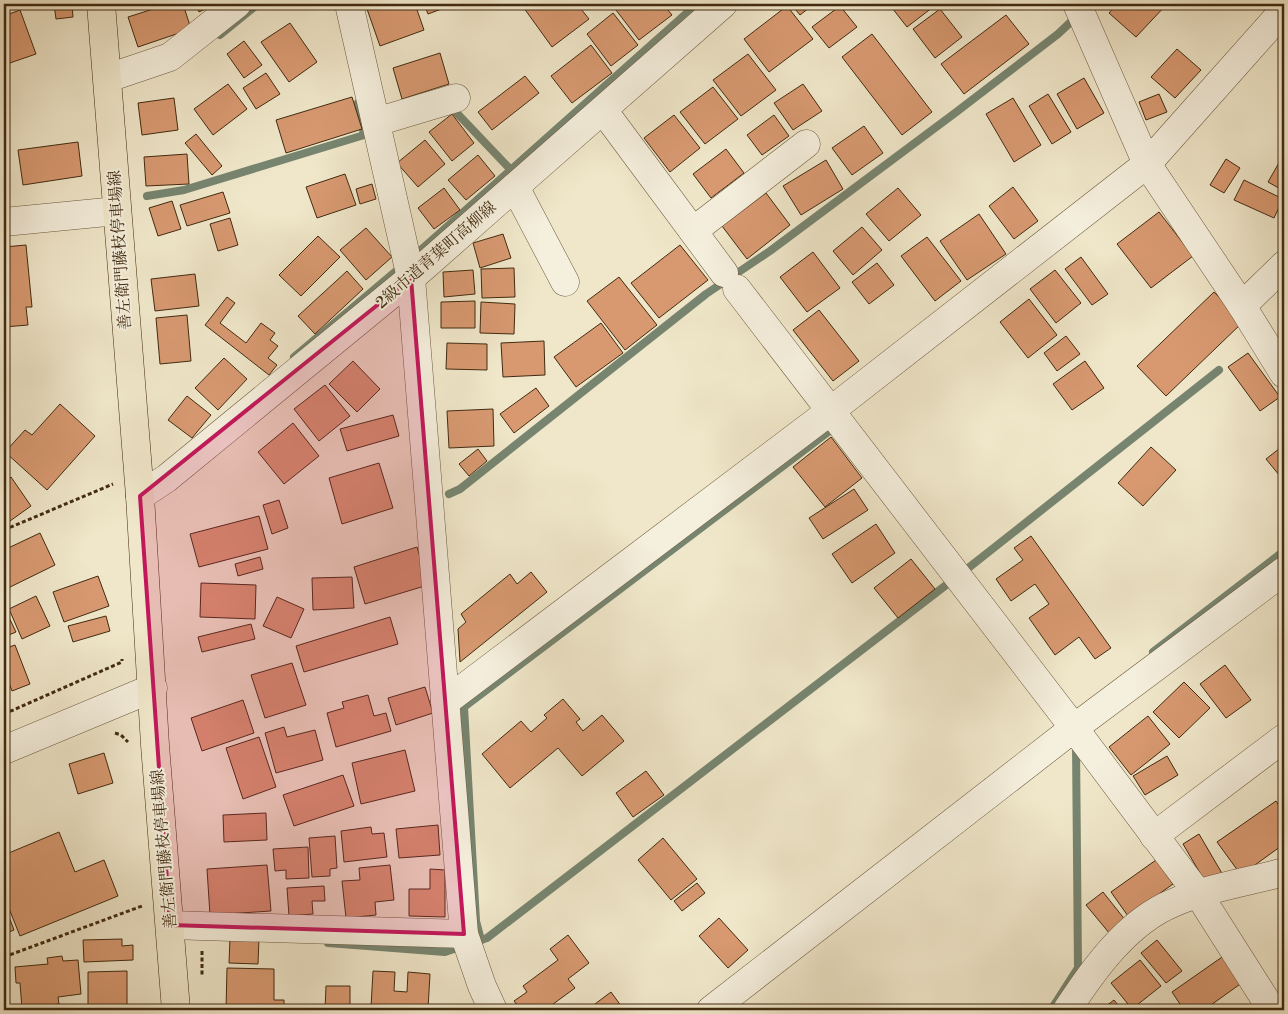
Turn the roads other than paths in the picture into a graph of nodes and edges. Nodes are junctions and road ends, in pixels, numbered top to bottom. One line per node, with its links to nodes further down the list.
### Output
1 (101, 4): 7 (main road, 善左衛門藤枝停車場線)
2 (237, 4): 7 (street)
3 (350, 4): 10 (street)
4 (723, 4): 9 (street, 2級市道青葉町高柳線)
5 (1284, 10): 12 (street)
6 (1081, 14): 12 (street)
7 (108, 78): 14 (main road, 善左衛門藤枝停車場線)
8 (456, 98): 10 (street)
9 (603, 110): 13 (street, 2級市道青葉町高柳線); 16 (street)
10 (376, 122): 18 (street)
11 (806, 144): 16 (street)
12 (1146, 164): 20 (street); 22 (street)
13 (515, 187): 18 (street, 2級市道青葉町高柳線); 19 (street)
14 (117, 211): 15 (street); 23 (main road, 善左衛門藤枝停車場線)
15 (4, 222)
16 (693, 231): 22 (street)
17 (1284, 264): 20 (street)
18 (411, 278): 23 (street, 2級市道青葉町高柳線); 26 (street)
19 (566, 282)
20 (1242, 306): 21 (street)
21 (1284, 374)
22 (829, 412): 26 (street); 27 (street)
23 (140, 496): 25 (main road, 善左衛門藤枝停車場線)
24 (1284, 571): 27 (street)
25 (153, 688): 29 (street); 33 (main road, 善左衛門藤枝停車場線)
26 (445, 702): 34 (street)
27 (1074, 728): 30 (street); 37 (street)
28 (1284, 738): 30 (street)
29 (4, 750)
30 (1154, 836): 32 (street)
31 (1284, 872): 32 (street)
32 (1198, 895): 38 (street); 39 (street)
33 (170, 925): 34 (street); 35 (main road, 善左衛門藤枝停車場線)
34 (464, 934): 36 (street)
35 (176, 1010)
36 (492, 1010)
37 (711, 1010)
38 (1067, 1010)
39 (1272, 1010)

